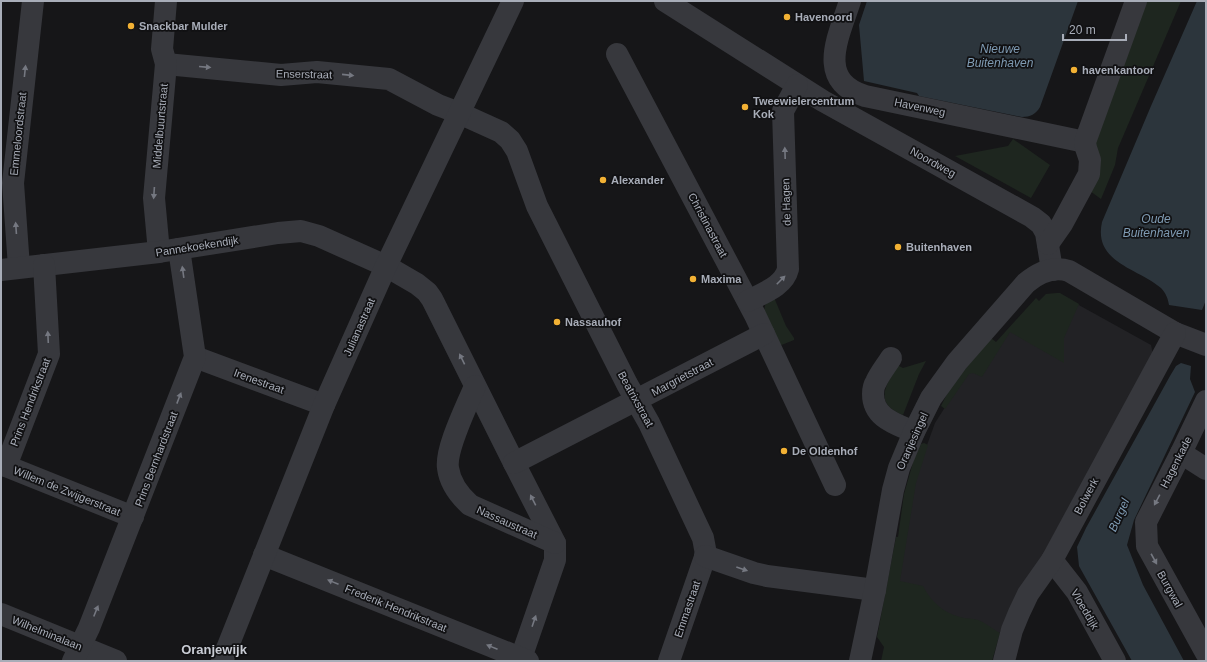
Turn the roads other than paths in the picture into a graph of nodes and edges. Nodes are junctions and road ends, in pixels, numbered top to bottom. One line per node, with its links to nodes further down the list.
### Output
1 (32, 1): 16 (street, Emmeloordstraat, one-way to 1)
2 (166, 1): 8 (street, Middelbuurtstraat)
3 (513, 1): 10 (street, Julianastraat)
4 (665, 1): 9 (street, Noordweg)
5 (850, 1): 11 (street, Havenweg)
6 (1136, 1): 11 (street)
7 (617, 54): 18 (street, Christinastraat)
8 (166, 64): 10 (street, Enserstraat, one-way to 10); 13 (street, Middelbuurtstraat, one-way to 13)
9 (797, 85): 12 (street, Noordweg); 18 (street, de Hagen, one-way to 9)
10 (459, 113): 15 (street, Julianastraat); 25 (street, Beatrixstraat)
11 (1085, 142): 12 (street)
12 (1048, 244): 17 (street, Noordweg)
13 (169, 251): 14 (street, Pannekoekendijk); 15 (street, Pannekoekendijk); 22 (street, Prins Bernhardstraat, one-way to 13)
14 (44, 265): 16 (street, Pannekoekendijk); 31 (street, Prins Hendrikstraat, one-way to 14)
15 (386, 266): 24 (street, Nassaustraat, one-way to 15); 27 (street, Julianastraat)
16 (10, 269)
17 (1052, 270): 19 (street); 28 (street, Oranjesingel)
18 (748, 301): 20 (street, Christinastraat)
19 (1175, 333): 21 (street); 39 (street, Bolwerk)
20 (764, 334): 25 (street, Margrietstraat); 33 (street, Christinastraat)
21 (1206, 345)
22 (195, 357): 27 (street, Irenestraat); 34 (street, Prins Bernhardstraat, one-way to 22)
23 (891, 358): 28 (street)
24 (475, 386): 30 (street, Nassaustraat); 36 (street, Nassaustraat)
25 (636, 400): 30 (street, Margrietstraat); 38 (street, Beatrixstraat)
26 (1206, 401): 29 (street, Hagenkade)
27 (324, 405): 37 (street, Julianastraat)
28 (914, 432): 40 (street, Oranjesingel)
29 (1182, 453): 32 (street); 35 (street, Hagenkade, one-way to 35)
30 (514, 462): 36 (street, Nassaustraat, one-way to 30)
31 (3, 465): 34 (street, Willem de Zwijgerstraat)
32 (1206, 469)
33 (835, 485)
34 (133, 517): 43 (street, Prins Bernhardstraat, one-way to 34)
35 (1146, 522): 42 (street, Burgwal, one-way to 42)
36 (556, 543): 44 (street, one-way to 36)
37 (264, 555): 44 (street, Frederik Hendrikstraat, one-way to 37); 46 (street, Julianastraat)
38 (705, 556): 40 (street, one-way to 40); 47 (street, Emmastraat)
39 (1052, 560): 49 (street, Bolwerk); 50 (street, Vloeddijk)
40 (875, 590): 48 (street, Oranjesingel)
41 (1, 614): 43 (street, Wilhelminalaan)
42 (1206, 653)
43 (77, 654): 45 (street, Wilhelminalaan)
44 (525, 660)
45 (116, 661)
46 (222, 661)
47 (669, 661)
48 (860, 661)
49 (1004, 661)
50 (1114, 661)

